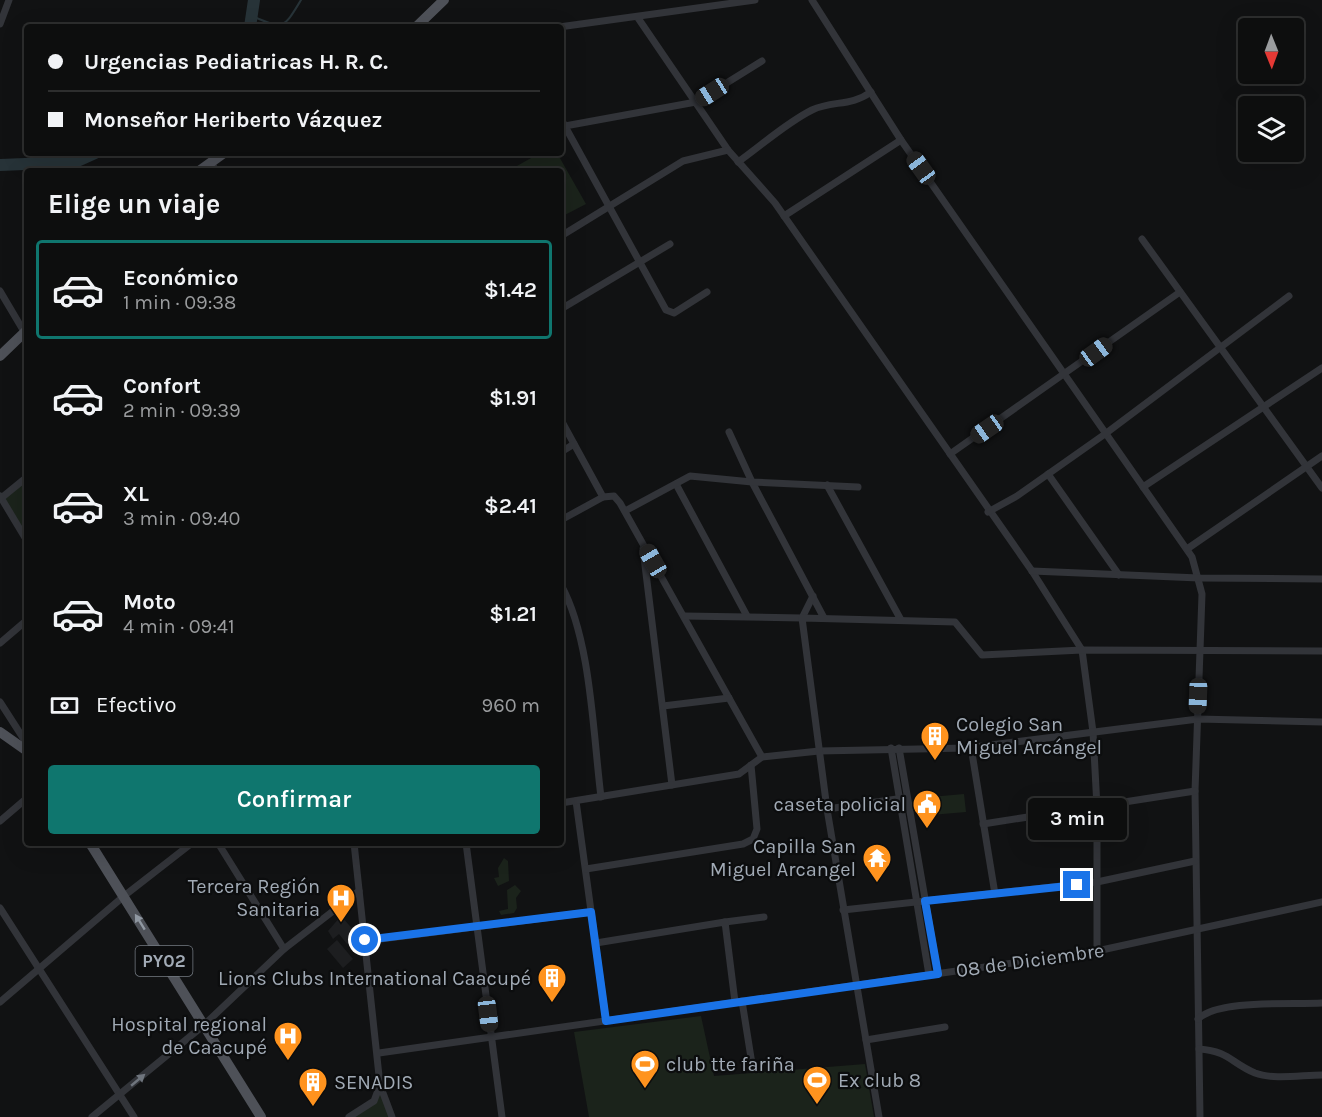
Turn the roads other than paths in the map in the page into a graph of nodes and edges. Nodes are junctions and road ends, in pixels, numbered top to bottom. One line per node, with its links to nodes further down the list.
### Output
1 (9, 0): 6 (street)
2 (444, 0): 7 (main road)
3 (755, 0): 5 (street)
4 (812, 0): 10 (street)
5 (639, 18): 8 (street); 11 (street)
6 (0, 24)
7 (419, 24)
8 (564, 27)
9 (762, 61): 11 (street)
10 (870, 92): 14 (street); 16 (street)
11 (696, 102): 12 (street); 15 (street)
12 (564, 122)
13 (564, 124): 17 (street)
14 (901, 140): 18 (street); 33 (street)
15 (728, 150): 16 (street); 17 (street)
16 (738, 162): 18 (street)
17 (607, 207): 19 (street); 22 (street)
18 (784, 216): 40 (street)
19 (564, 234)
20 (1142, 238): 25 (street)
21 (670, 244): 22 (street)
22 (638, 263): 24 (street); 27 (street)
23 (0, 291): 28 (street)
24 (707, 292)
25 (1180, 292): 30 (street); 33 (street)
26 (1289, 296): 30 (street)
27 (564, 307)
28 (24, 330)
29 (24, 335): 31 (main road)
30 (1221, 348): 34 (street); 37 (street)
31 (0, 356)
32 (1322, 368): 34 (street)
33 (1063, 375): 37 (street); 40 (street)
34 (1264, 408): 42 (street); 49 (street)
35 (564, 426): 38 (street)
36 (729, 432): 45 (street)
37 (1105, 434): 43 (street); 49 (street)
38 (574, 444): 39 (street); 51 (street)
39 (564, 450)
40 (950, 454): 54 (street)
41 (1322, 456): 42 (street)
42 (1306, 467): 50 (street); 58 (street)
43 (1048, 474): 54 (street); 60 (street)
44 (24, 479): 52 (street)
45 (752, 482): 46 (street); 47 (street); 64 (street)
46 (676, 484): 53 (street); 66 (street)
47 (827, 485): 48 (street); 69 (street)
48 (858, 487)
49 (1143, 487): 58 (street)
50 (1322, 488)
51 (603, 497): 53 (street); 55 (street)
52 (0, 498): 56 (street)
53 (625, 511): 57 (street)
54 (988, 512): 59 (street)
55 (564, 518)
56 (24, 536)
57 (642, 543): 65 (street); 77 (street)
58 (1187, 549): 61 (street)
59 (1032, 572): 60 (street); 72 (street)
60 (1119, 575): 61 (street)
61 (1199, 579): 62 (street); 73 (street)
62 (1322, 579)
63 (564, 591): 91 (street)
64 (813, 596): 67 (street); 68 (street)
65 (684, 616): 66 (street); 75 (street)
66 (747, 616): 67 (street)
67 (802, 618): 68 (street); 86 (street)
68 (824, 618): 69 (street)
69 (901, 621): 72 (street)
70 (24, 623): 71 (street)
71 (0, 643)
72 (1082, 650): 73 (street); 81 (street)
73 (1200, 651): 74 (street); 78 (street)
74 (1322, 651)
75 (729, 698): 77 (street); 87 (street)
76 (0, 702): 82 (street)
77 (663, 706): 89 (street)
78 (1198, 719): 79 (street); 81 (street); 90 (street)
79 (1322, 722)
80 (0, 732): 85 (main road)
81 (1093, 732): 83 (street); 96 (street)
82 (24, 739)
83 (971, 747): 84 (street); 99 (street)
84 (895, 748): 86 (street); 92 (street)
85 (24, 749)
86 (819, 751): 87 (street); 97 (street)
87 (762, 757): 88 (street)
88 (751, 765): 89 (street); 106 (street)
89 (672, 785): 91 (street)
90 (1195, 791): 96 (street); 105 (street)
91 (602, 797): 94 (street)
92 (903, 798): 97 (street); 111 (street)
93 (24, 800): 98 (street)
94 (576, 801): 95 (street); 106 (street)
95 (564, 803)
96 (1097, 807): 99 (street); 107 (street)
97 (827, 809): 114 (street)
98 (0, 820)
99 (983, 824): 109 (street)
100 (92, 846): 110 (main road, PY02)
101 (188, 846): 110 (street)
102 (220, 846): 122 (street)
103 (354, 846): 108 (street)
104 (466, 846): 118 (street)
105 (1196, 861): 107 (street); 119 (street)
106 (586, 869): 115 (street)
107 (1097, 882): 109 (street); 123 (street)
108 (359, 891): 120 (street); 122 (street)
109 (994, 894): 111 (street)
110 (124, 896): 124 (street); 133 (main road, PY02, one-way to 110)
111 (921, 902): 114 (street); 125 (street); 126 (street)
112 (1322, 902): 119 (street, 08 de Diciembre)
113 (0, 908): 124 (street)
114 (843, 910): 127 (street)
115 (591, 912): 118 (street); 121 (street)
116 (764, 917): 117 (street)
117 (725, 922): 121 (street); 129 (street)
118 (476, 925): 120 (street); 135 (street)
119 (1196, 931): 123 (street, 08 de Diciembre); 131 (street)
120 (365, 940): 138 (street)
121 (596, 943): 132 (street)
122 (284, 949): 133 (street)
123 (1097, 951): 125 (street, 08 de Diciembre)
124 (38, 969): 128 (street); 142 (street)
125 (938, 974): 126 (street, 08 de Diciembre)
126 (929, 975): 127 (street, 08 de Diciembre)
127 (856, 986): 129 (street, 08 de Diciembre); 136 (street)
128 (0, 1002)
129 (739, 1002): 132 (street, 08 de Diciembre); 139 (street)
130 (1322, 1003): 131 (street)
131 (1198, 1019): 137 (street)
132 (606, 1021): 135 (street, 08 de Diciembre)
133 (204, 1026): 142 (street, one-way to 133); 145 (main road, PY02)
134 (945, 1027): 136 (street)
135 (490, 1036): 138 (street, 08 de Diciembre); 148 (street)
136 (866, 1041): 149 (street)
137 (1199, 1049): 140 (street); 150 (street)
138 (379, 1053): 141 (street)
139 (752, 1064)
140 (1322, 1075)
141 (380, 1085): 146 (street); 147 (street)
142 (120, 1095): 143 (street); 144 (street)
143 (92, 1117)
144 (134, 1117)
145 (261, 1117)
146 (350, 1117)
147 (392, 1117)
148 (501, 1117)
149 (879, 1117)
150 (1200, 1117)

